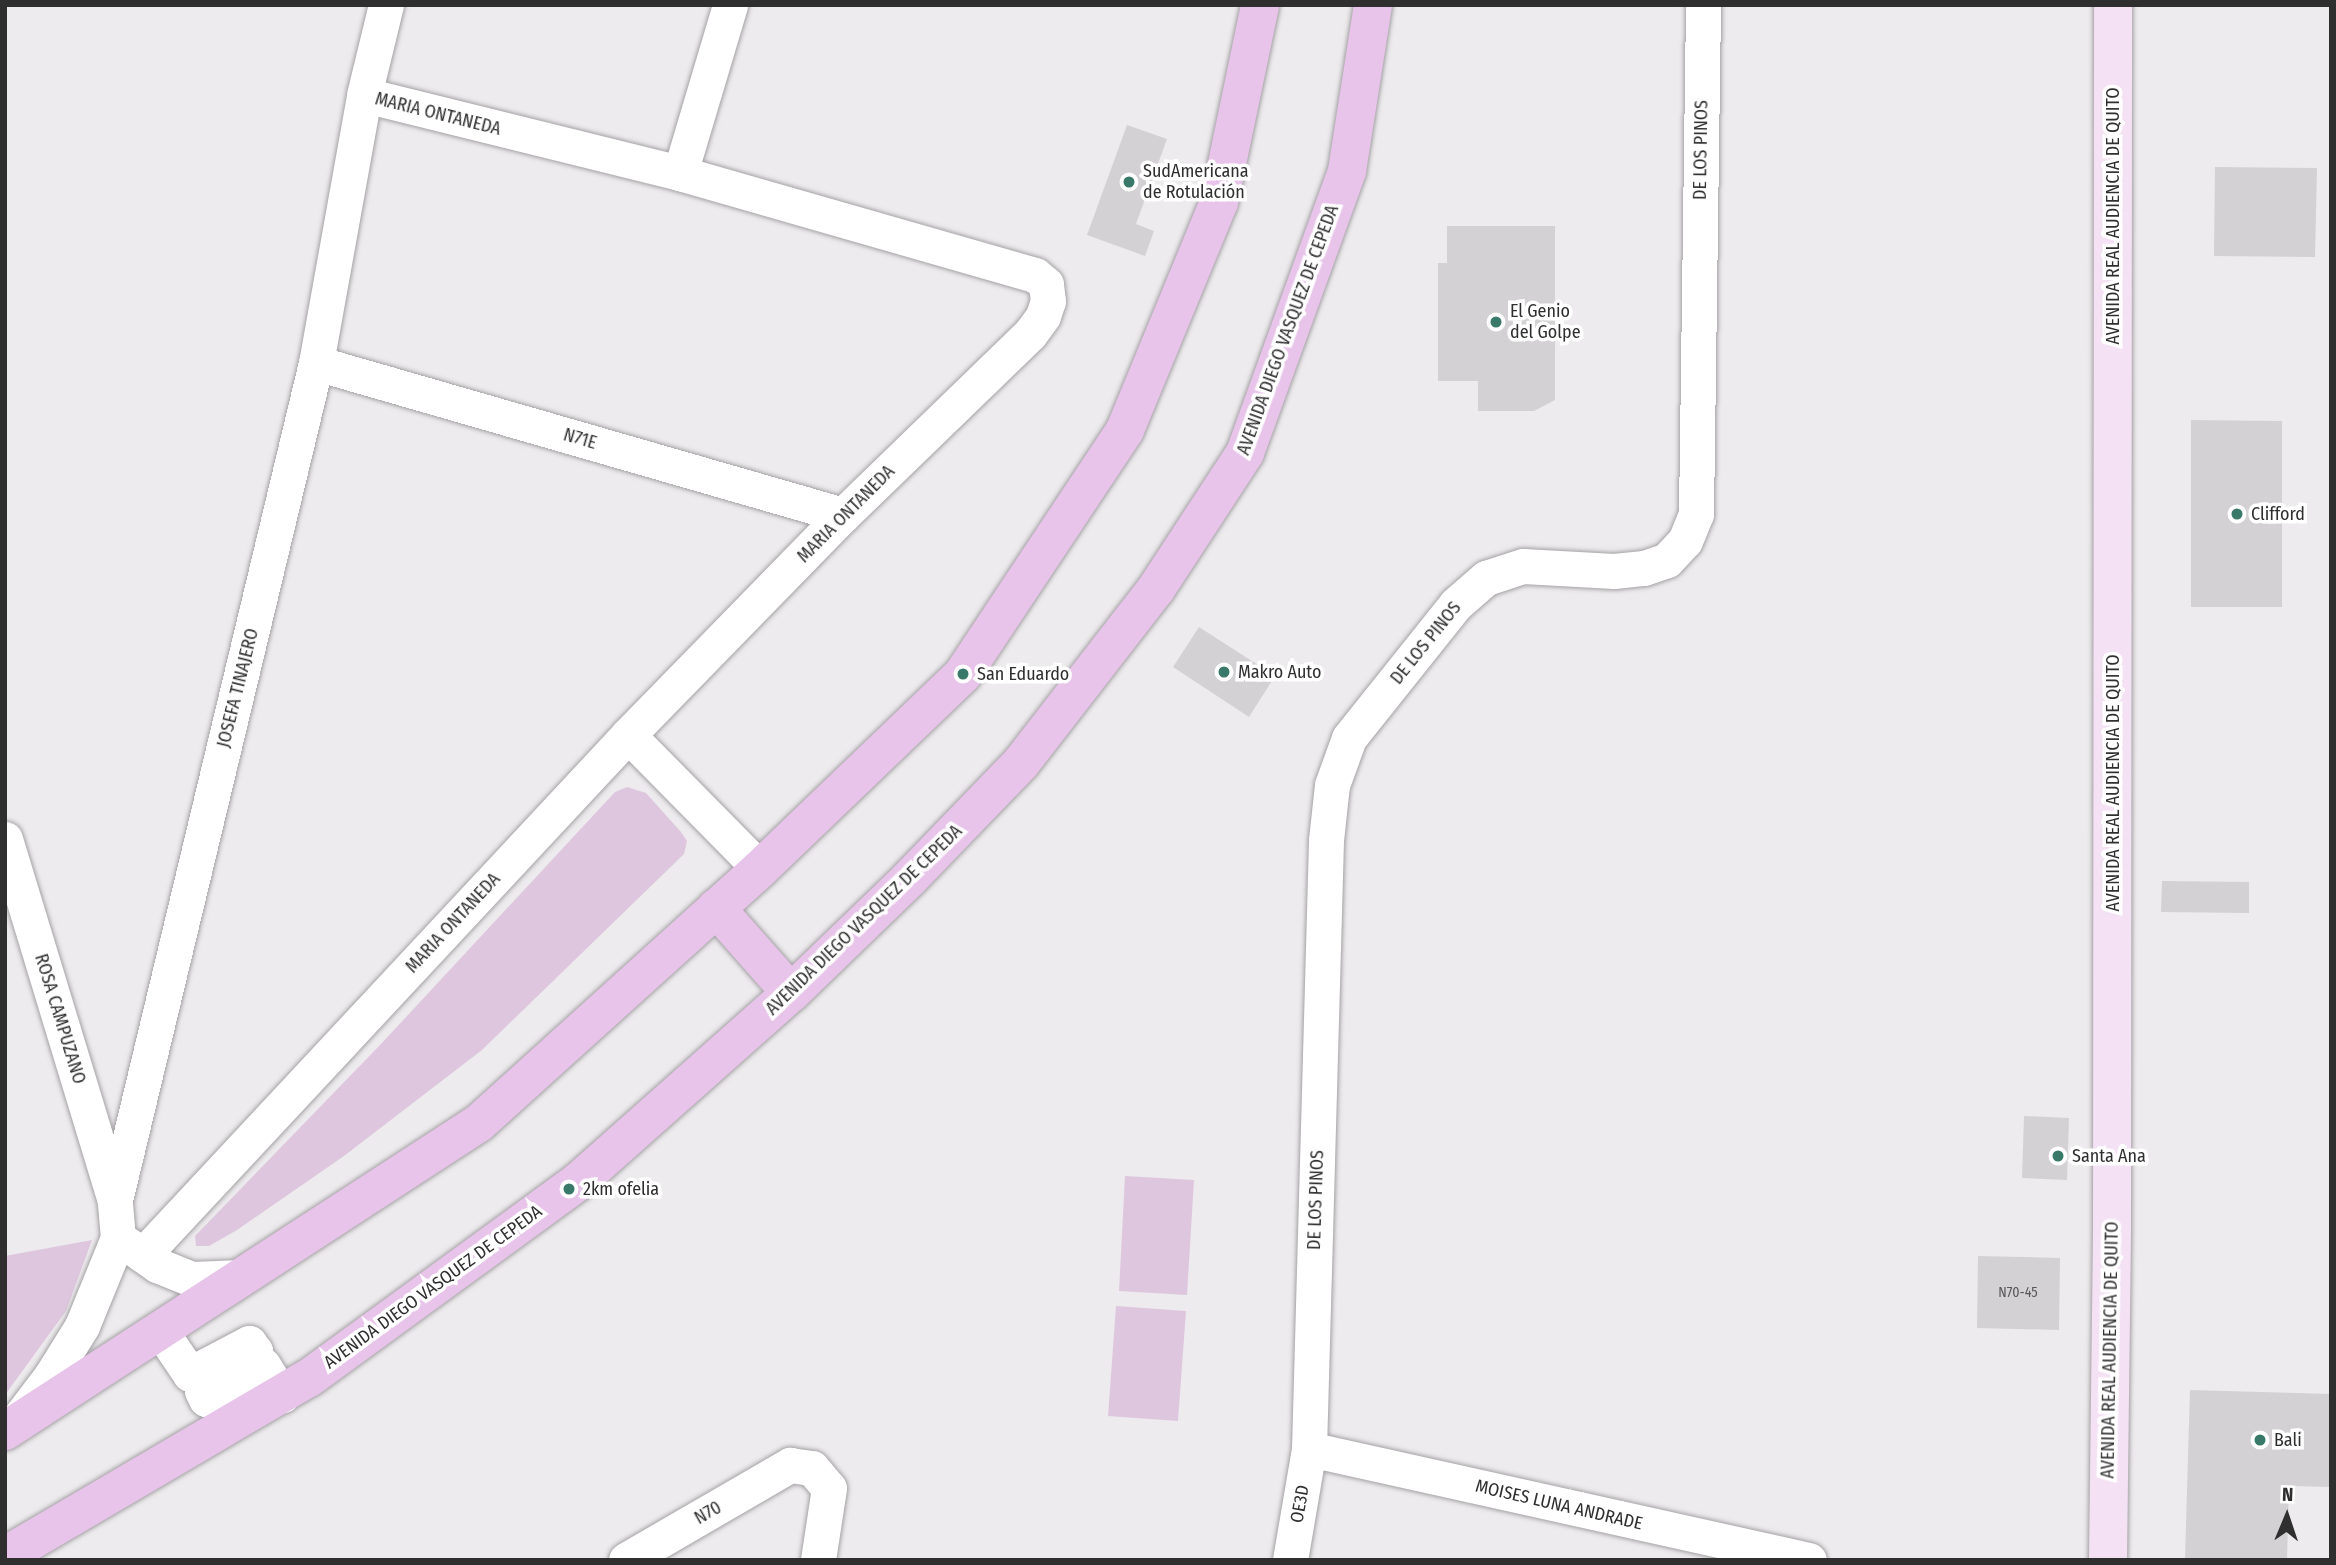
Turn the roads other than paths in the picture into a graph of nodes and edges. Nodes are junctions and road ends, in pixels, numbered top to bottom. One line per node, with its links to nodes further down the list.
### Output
1 (386, 5): 7 (street, JOSEFA TINAJERO)
2 (730, 5): 8 (street)
3 (1260, 5): 13 (main road)
4 (1373, 5): 15 (main road, AVENIDA DIEGO VASQUEZ DE CEPEDA)
5 (1703, 5): 22 (street, DE LOS PINOS)
6 (2113, 5): 29 (main road, AVENIDA REAL AUDIENCIA DE QUITO)
7 (364, 95): 8 (street, MARIA ONTANEDA); 9 (street, JOSEFA TINAJERO)
8 (680, 173): 10 (street, MARIA ONTANEDA)
9 (316, 363): 10 (street, N71E); 16 (street, JOSEFA TINAJERO)
10 (843, 515): 11 (street, MARIA ONTANEDA)
11 (628, 735): 13 (street); 17 (street, MARIA ONTANEDA)
12 (5, 839): 16 (street, ROSA CAMPUZANO)
13 (760, 869): 14 (main road)
14 (716, 908): 15 (main road); 18 (main road)
15 (791, 993): 20 (main road, AVENIDA DIEGO VASQUEZ DE CEPEDA)
16 (115, 1200): 17 (street, JOSEFA TINAJERO)
17 (131, 1247): 18 (street); 21 (street, MARIA ONTANEDA)
18 (241, 1277): 19 (main road)
19 (160, 1330): 20 (street); 21 (main road)
20 (282, 1395): 24 (main road, AVENIDA DIEGO VASQUEZ DE CEPEDA)
21 (8, 1429)
22 (1309, 1449): 23 (street, MOISES LUNA ANDRADE); 27 (street, OE3D)
23 (1712, 1550): 28 (street, MOISES LUNA ANDRADE)
24 (5, 1556)
25 (626, 1560): 26 (street, N70)
26 (818, 1560)
27 (1290, 1560)
28 (1809, 1560)
29 (2108, 1560)

